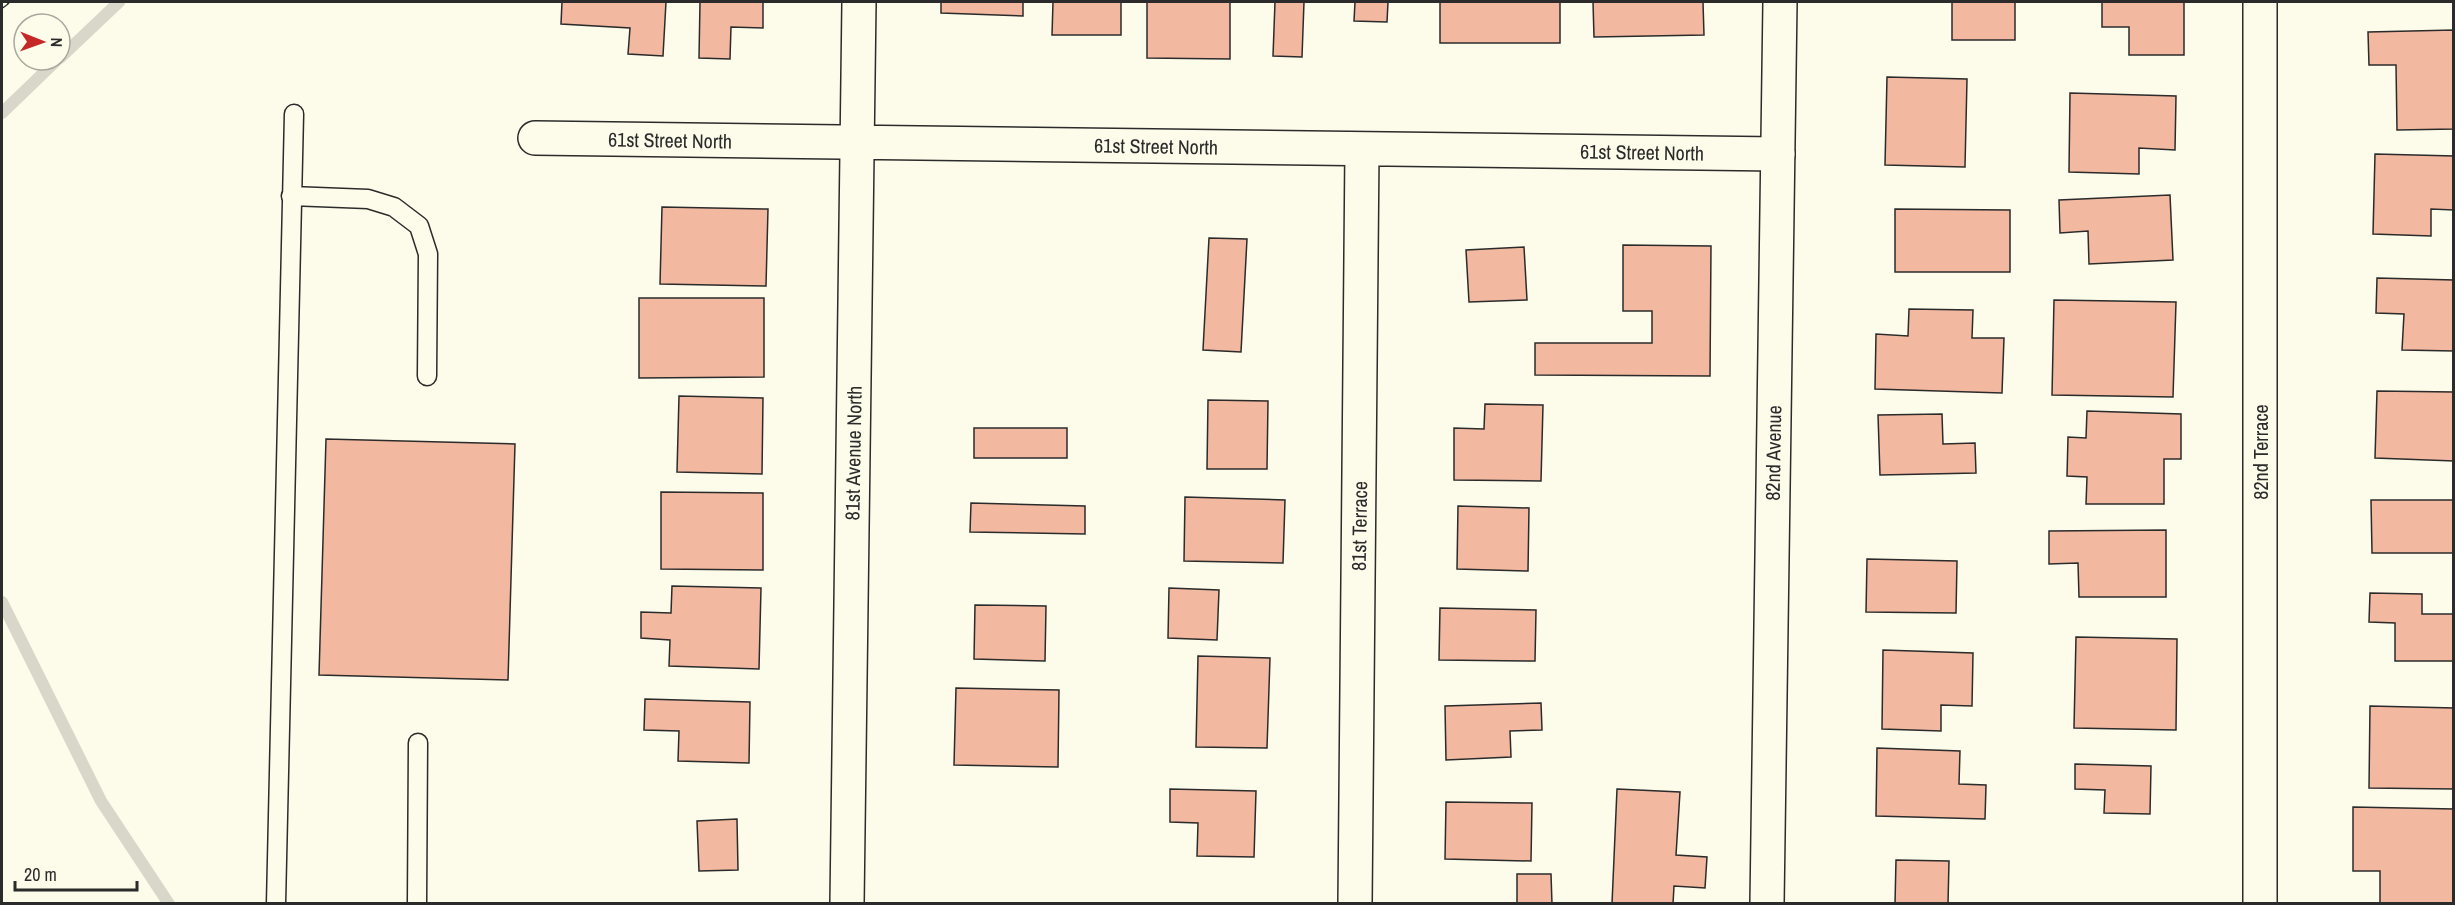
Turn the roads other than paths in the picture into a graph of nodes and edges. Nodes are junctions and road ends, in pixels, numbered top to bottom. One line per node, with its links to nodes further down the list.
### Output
1 (859, 2): 6 (street, 81st Avenue North)
2 (1780, 2): 8 (street, 82nd Avenue)
3 (2260, 2): 17 (street, 82nd Terrace)
4 (294, 114): 9 (lane)
5 (535, 138): 6 (street, 61st Street North)
6 (858, 142): 7 (street, 61st Street North); 14 (street, 81st Avenue North)
7 (1362, 148): 8 (street, 61st Street North); 15 (street, 81st Terrace)
8 (1778, 154): 16 (street, 82nd Avenue)
9 (291, 196): 10 (lane); 12 (lane)
10 (427, 376)
11 (418, 742): 13 (lane)
12 (276, 903)
13 (417, 903)
14 (847, 903)
15 (1355, 903)
16 (1767, 903)
17 (2260, 903)

